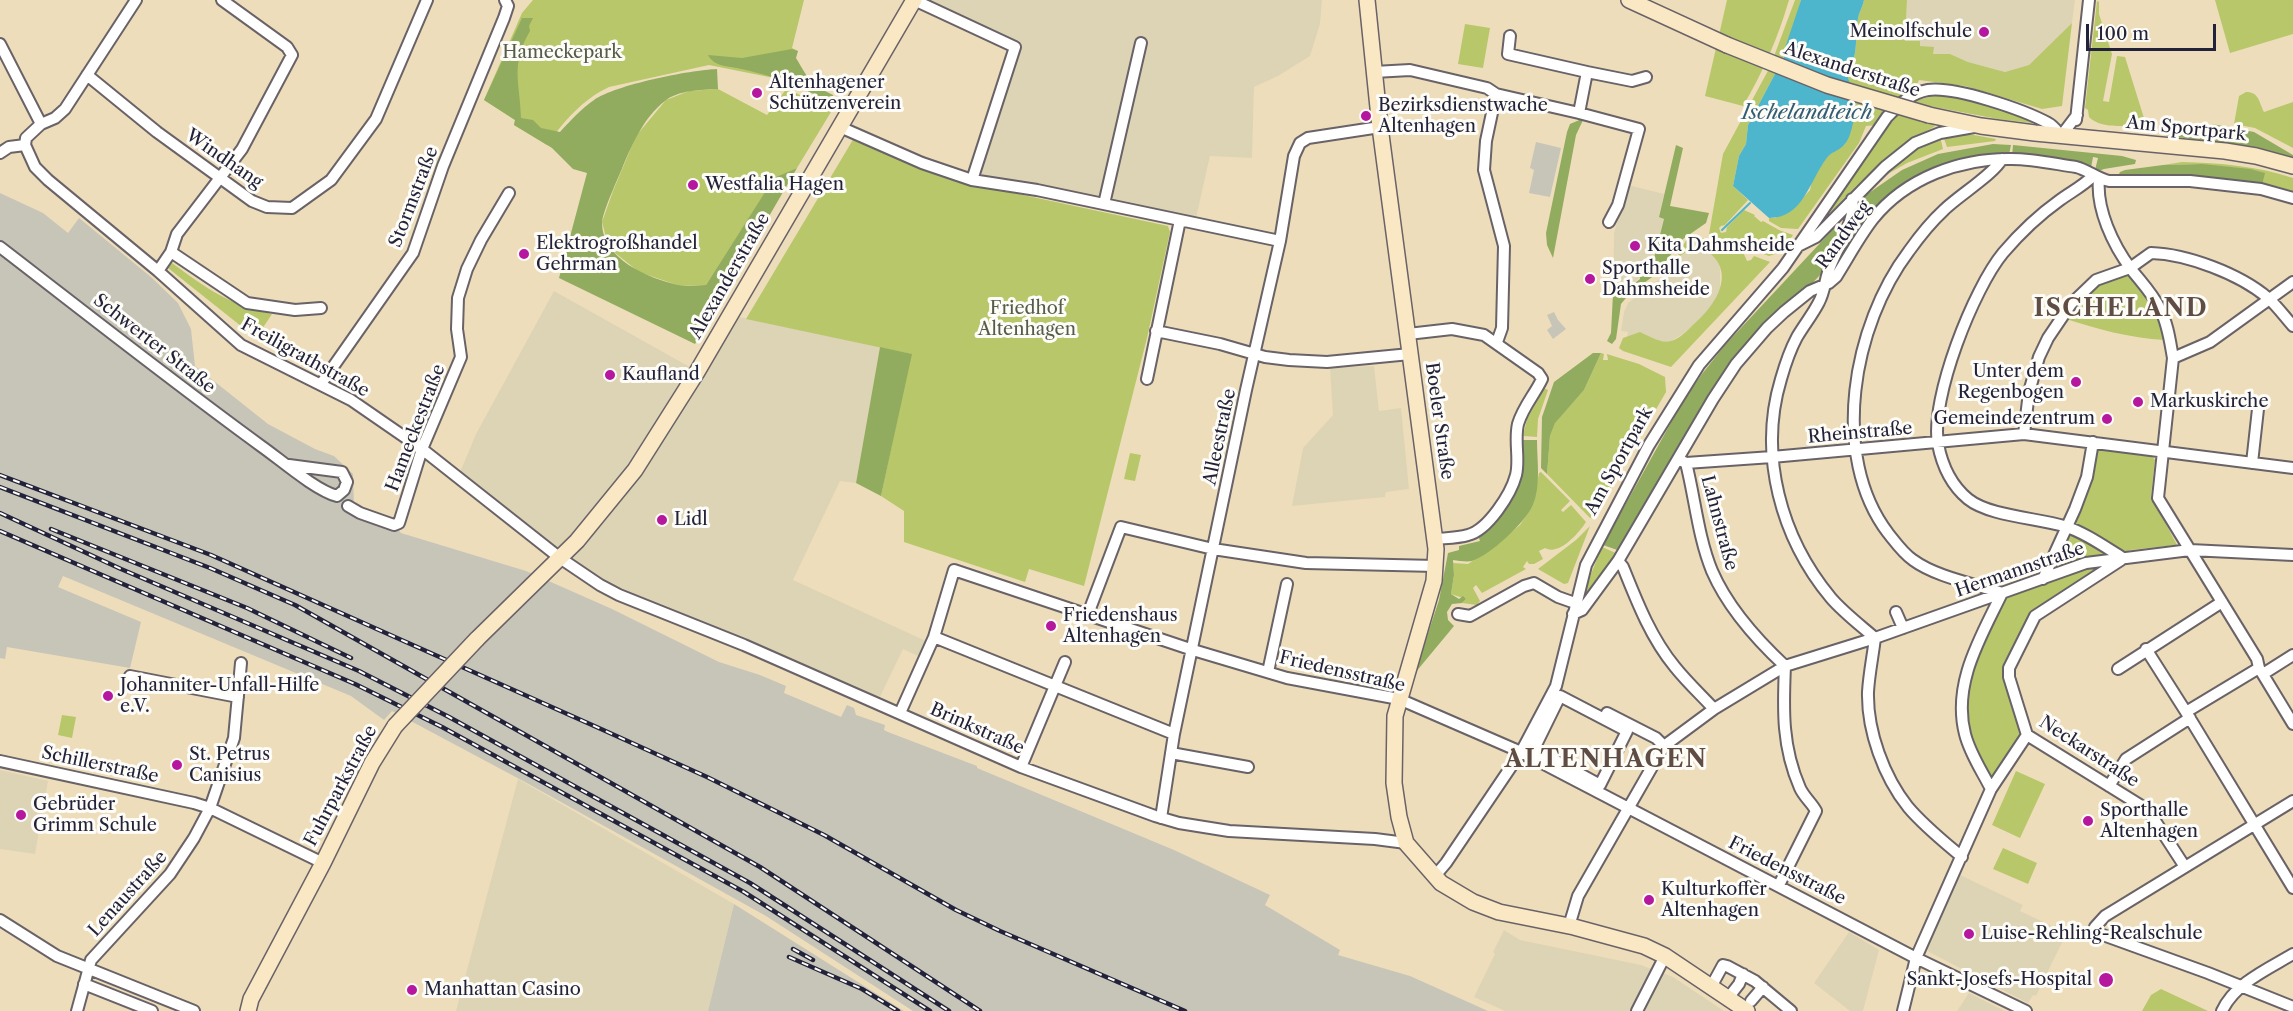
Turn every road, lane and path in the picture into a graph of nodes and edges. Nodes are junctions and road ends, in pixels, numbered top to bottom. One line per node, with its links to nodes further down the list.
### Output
1 (136, 0): 14 (street)
2 (222, 0): 28 (street)
3 (427, 0): 28 (street, Windhang)
4 (914, 0): 20 (main road, Alexanderstraße); 29 (street)
5 (1367, 0): 12 (main road, Boeler Straße)
6 (1629, 0): 19 (main road, Alexanderstraße, bridge)
7 (2089, 0): 22 (street)
8 (506, 3): 54 (street, Stormstraße)
9 (1510, 36): 13 (street)
10 (1141, 43): 33 (street)
11 (0, 44): 18 (street)
12 (1374, 72): 16 (street); 21 (main road, Boeler Straße)
13 (1587, 72): 15 (street); 17 (street)
14 (87, 75): 18 (street); 28 (street, Windhang)
15 (1646, 77)
16 (1496, 94): 17 (street); 49 (street)
17 (1579, 113): 35 (street)
18 (41, 124): 23 (street)
19 (1981, 126): 22 (main road, Alexanderstraße); 32 (street, Am Sportpark)
20 (840, 127): 29 (street); 73 (main road, Alexanderstraße)
21 (1380, 127): 36 (street, Alleestraße); 48 (main road, Boeler Straße)
22 (2068, 137): 26 (main road, Am Sportpark); 38 (street, Am Sportpark)
23 (25, 145): 24 (street); 41 (street, Freiligrathstraße)
24 (0, 153)
25 (2002, 159): 27 (street, Randweg); 43 (street, Randweg); 60 (street)
26 (2293, 166)
27 (2096, 177): 31 (street, Randweg); 40 (street); 57 (street)
28 (219, 178): 39 (street)
29 (972, 180): 33 (street)
30 (509, 194): 59 (street, Hameckestraße)
31 (2293, 198)
32 (1852, 199): 38 (street, Am Sportpark); 43 (street)
33 (1104, 204): 34 (street)
34 (1180, 220): 36 (street); 47 (street)
35 (1609, 222)
36 (1280, 241): 50 (street, Alleestraße)
37 (0, 247): 65 (street, Schwerter Straße)
38 (1798, 247): 81 (street, Am Sportpark)
39 (171, 252): 41 (street); 45 (street)
40 (2130, 268): 44 (street); 52 (street); 56 (street)
41 (158, 271): 54 (street, Freiligrathstraße)
42 (2293, 282): 44 (street)
43 (1824, 285): 62 (street); 63 (street, Randweg)
44 (2269, 299): 46 (street); 52 (street)
45 (321, 308)
46 (2293, 326)
47 (1156, 331): 50 (street); 53 (street)
48 (1408, 334): 49 (street); 51 (main road, Boeler Straße)
49 (1497, 342): 69 (street)
50 (1254, 354): 51 (street); 70 (street, Alleestraße)
51 (1410, 354): 69 (main road, Boeler Straße)
52 (2173, 358): 61 (street)
53 (1147, 379)
54 (321, 384): 59 (street, Freiligrathstraße)
55 (2258, 409): 64 (street)
56 (2024, 434): 57 (street, Rheinstraße); 58 (street, Rheinstraße)
57 (1937, 442): 60 (street, Rheinstraße); 68 (street)
58 (2092, 442): 61 (street, Rheinstraße); 68 (street)
59 (422, 449): 67 (street, Hameckestraße); 73 (street, Freiligrathstraße)
60 (1856, 449): 62 (street, Rheinstraße); 79 (street)
61 (2163, 450): 64 (street, Rheinstraße); 71 (street)
62 (1772, 457): 63 (street, Rheinstraße); 87 (street)
63 (1682, 461): 75 (street, Randweg); 93 (street, Lahnstraße)
64 (2252, 463): 66 (street, Rheinstraße)
65 (289, 465): 65 (street, Schwerter Straße)
66 (2293, 468)
67 (348, 506)
68 (2067, 526): 74 (street); 77 (street)
69 (1436, 539): 76 (main road, Boeler Straße)
70 (1213, 549): 76 (street); 83 (street); 89 (street, Alleestraße)
71 (2190, 550): 72 (street, Hermannstraße); 74 (street, Hermannstraße); 80 (street)
72 (2293, 555)
73 (560, 558): 103 (street, Brinkstraße); 124 (main road, Fuhrparkstraße, bridge)
74 (2123, 558): 77 (street, Hermannstraße); 107 (street, Neckarstraße)
75 (1618, 561): 81 (street, Randweg); 102 (street)
76 (1436, 566): 101 (main road, Boeler Straße)
77 (2043, 579): 79 (street, Hermannstraße)
78 (1287, 584): 96 (street)
79 (2002, 593): 85 (street, Hermannstraße); 116 (street)
80 (2222, 602): 88 (street); 95 (street)
81 (1574, 608): 84 (street); 99 (street, Am Sportpark)
82 (1896, 612): 85 (street)
83 (1088, 614): 86 (street, Friedensstraße); 89 (street, Friedensstraße)
84 (1458, 614)
85 (1903, 628): 87 (street, Hermannstraße)
86 (934, 637): 98 (street); 103 (street)
87 (1875, 638): 93 (street, Hermannstraße); 123 (street)
88 (2146, 649): 94 (street); 104 (street)
89 (1193, 650): 96 (street, Friedensstraße); 106 (street, Alleestraße)
90 (2293, 655): 95 (street)
91 (1065, 662): 98 (street)
92 (241, 663): 100 (street, Lenaustraße)
93 (1785, 666): 102 (street, Hermannstraße); 127 (street)
94 (2118, 669)
95 (2261, 671): 104 (street); 105 (street)
96 (1268, 672): 101 (street, Friedensstraße)
97 (130, 676): 100 (street)
98 (1057, 686): 106 (street); 113 (street)
99 (1556, 686): 108 (street); 111 (street, Am Sportpark)
100 (238, 698): 118 (street, Lenaustraße)
101 (1399, 699): 111 (street, Friedensstraße); 122 (main road, Boeler Straße)
102 (1714, 709): 108 (street, Hermannstraße)
103 (900, 713): 113 (street, Brinkstraße)
104 (2188, 715): 115 (street); 121 (street)
105 (2293, 724)
106 (1174, 734): 110 (street, Alleestraße)
107 (2027, 735): 115 (street, Neckarstraße); 116 (street)
108 (1664, 746): 119 (street, Hermannstraße)
109 (1534, 749): 109 (street)
110 (1171, 753): 114 (street); 120 (street, Alleestraße)
111 (1521, 753): 119 (street, Friedensstraße); 126 (street, Am Sportpark)
112 (0, 761): 118 (street, Schillerstraße)
113 (1021, 767): 120 (street, Brinkstraße)
114 (1248, 767)
115 (2109, 786): 125 (street, Neckarstraße)
116 (1991, 789): 123 (street)
117 (2293, 801): 121 (street)
118 (210, 808): 124 (street, Schillerstraße); 134 (street, Lenaustraße)
119 (1629, 809): 127 (street, Friedensstraße); 130 (street, Hermannstraße)
120 (1161, 818): 122 (street, Brinkstraße)
121 (2255, 826): 125 (street); 128 (street)
122 (1406, 843): 126 (main road)
123 (1962, 857): 133 (street)
124 (323, 863): 147 (main road, Fuhrparkstraße)
125 (2185, 867): 137 (street)
126 (1434, 877): 130 (main road)
127 (1779, 885): 133 (street, Friedensstraße)
128 (2293, 888)
129 (0, 920): 134 (street)
130 (1569, 926): 132 (main road)
131 (2293, 954): 137 (street)
132 (1665, 956): 138 (main road); 148 (street)
133 (1916, 958): 150 (street); 151 (street, Friedensstraße)
134 (87, 968): 136 (street, Lenaustraße); 142 (street)
135 (1743, 974): 138 (street); 139 (street); 140 (street)
136 (84, 984): 144 (street, Lenaustraße); 145 (street)
137 (2241, 986): 143 (street); 152 (street)
138 (1711, 987): 140 (main road)
139 (1763, 987): 141 (street); 149 (street)
140 (1728, 998): 141 (main road)
141 (1749, 1006)
142 (173, 1007): 146 (street)
143 (2293, 1007)
144 (77, 1011)
145 (152, 1011)
146 (194, 1011)
147 (248, 1011)
148 (1637, 1011)
149 (1791, 1011)
150 (1903, 1011)
151 (2026, 1011)
152 (2222, 1011)

